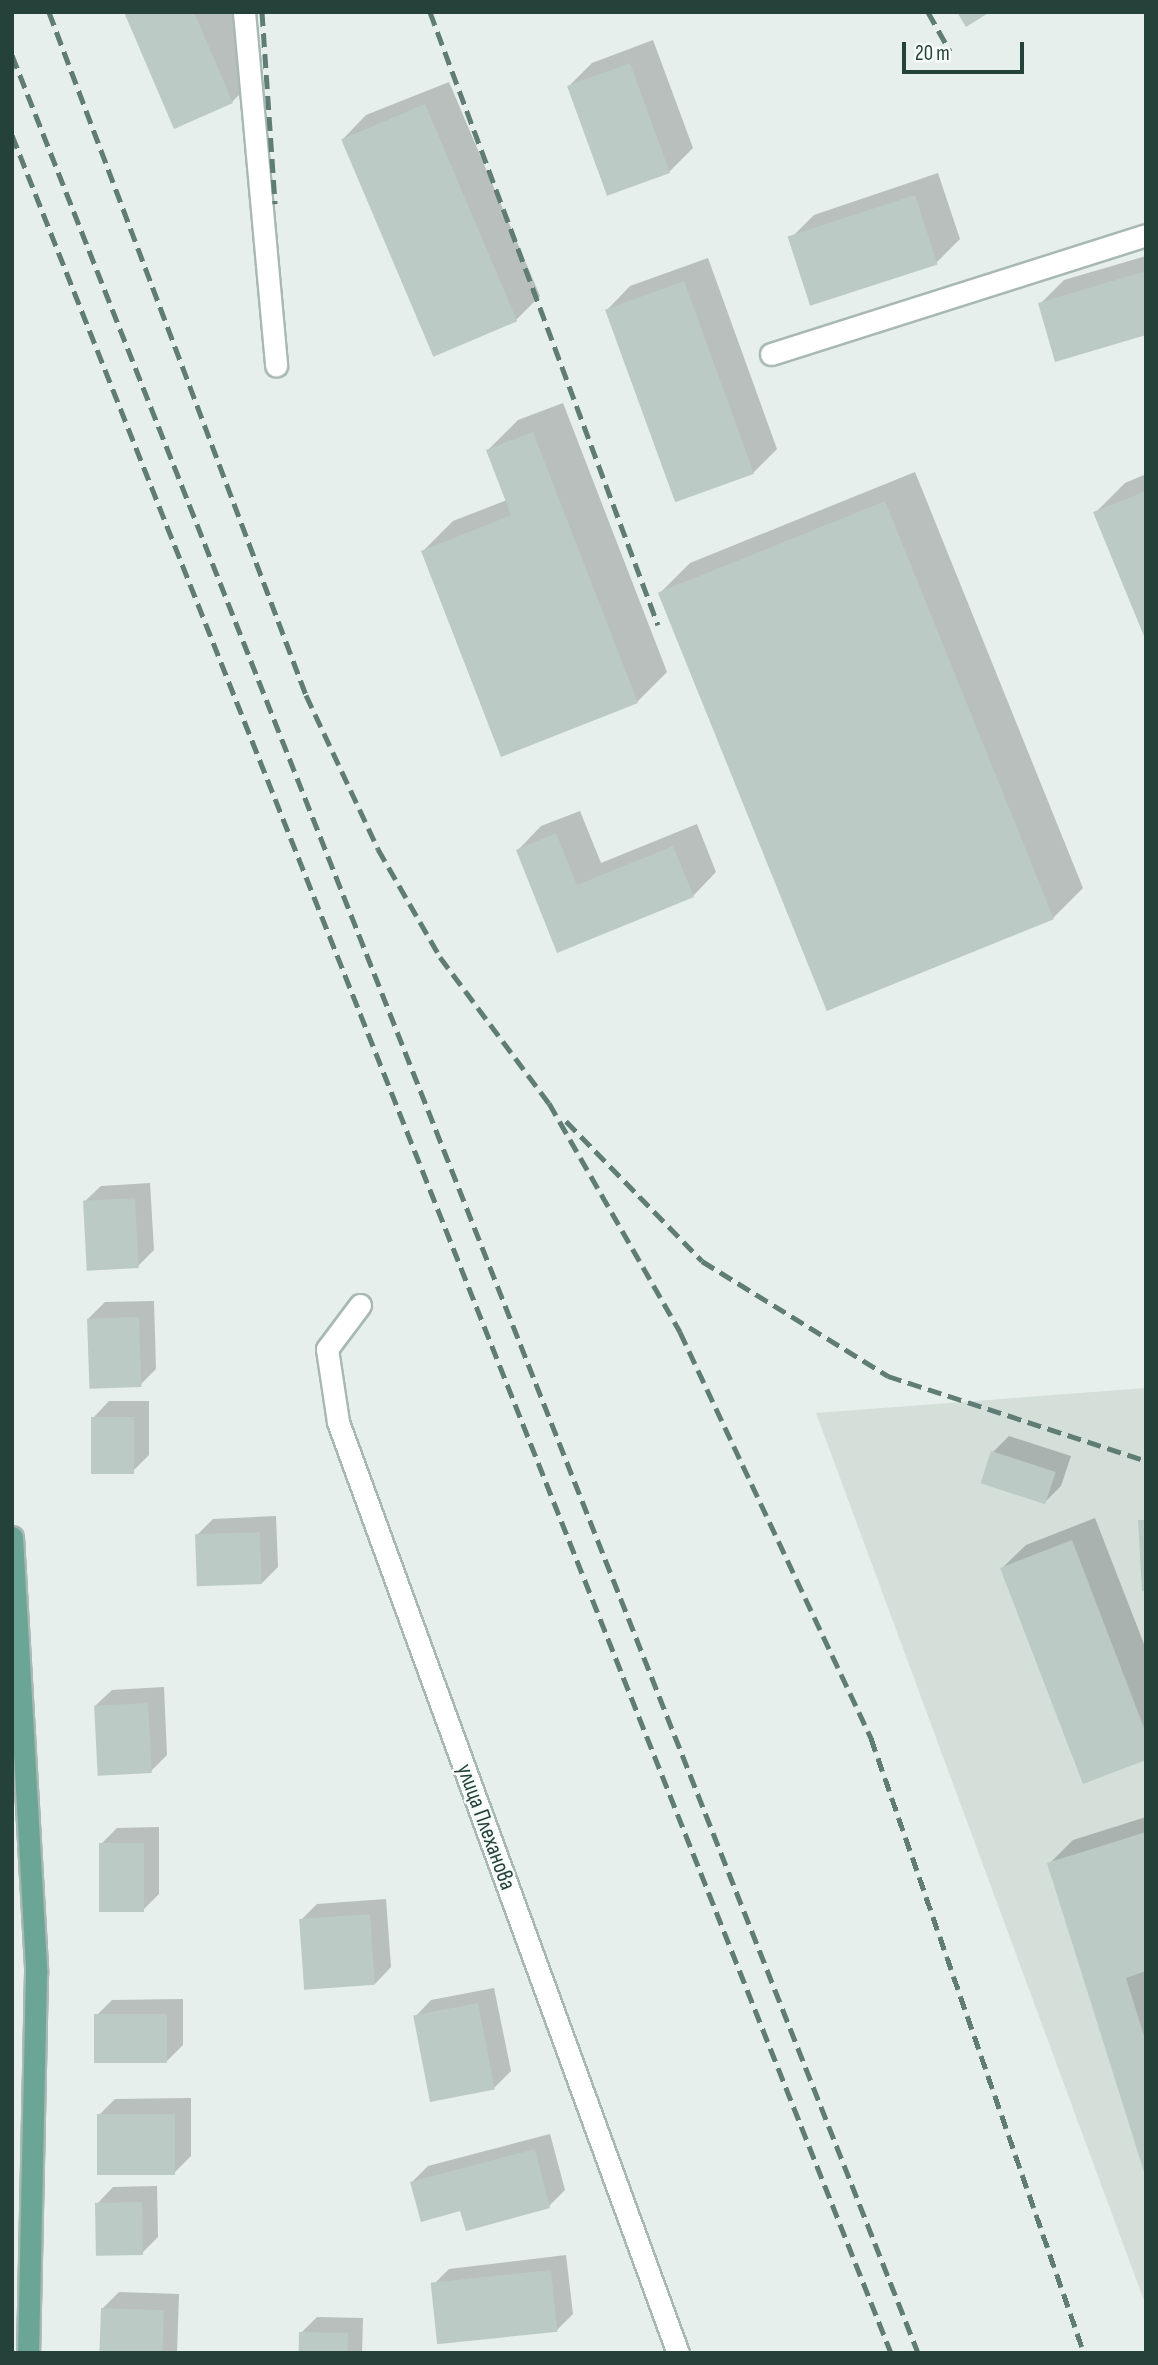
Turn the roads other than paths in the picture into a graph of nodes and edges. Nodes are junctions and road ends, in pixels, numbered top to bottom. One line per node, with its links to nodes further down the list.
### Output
1 (244, 12): 4 (street)
2 (1146, 235): 3 (street)
3 (771, 354)
4 (275, 366)
5 (360, 1305): 8 (street, улица Плеханова)
6 (12, 1537): 7 (main road)
7 (29, 2353)
8 (678, 2353)

